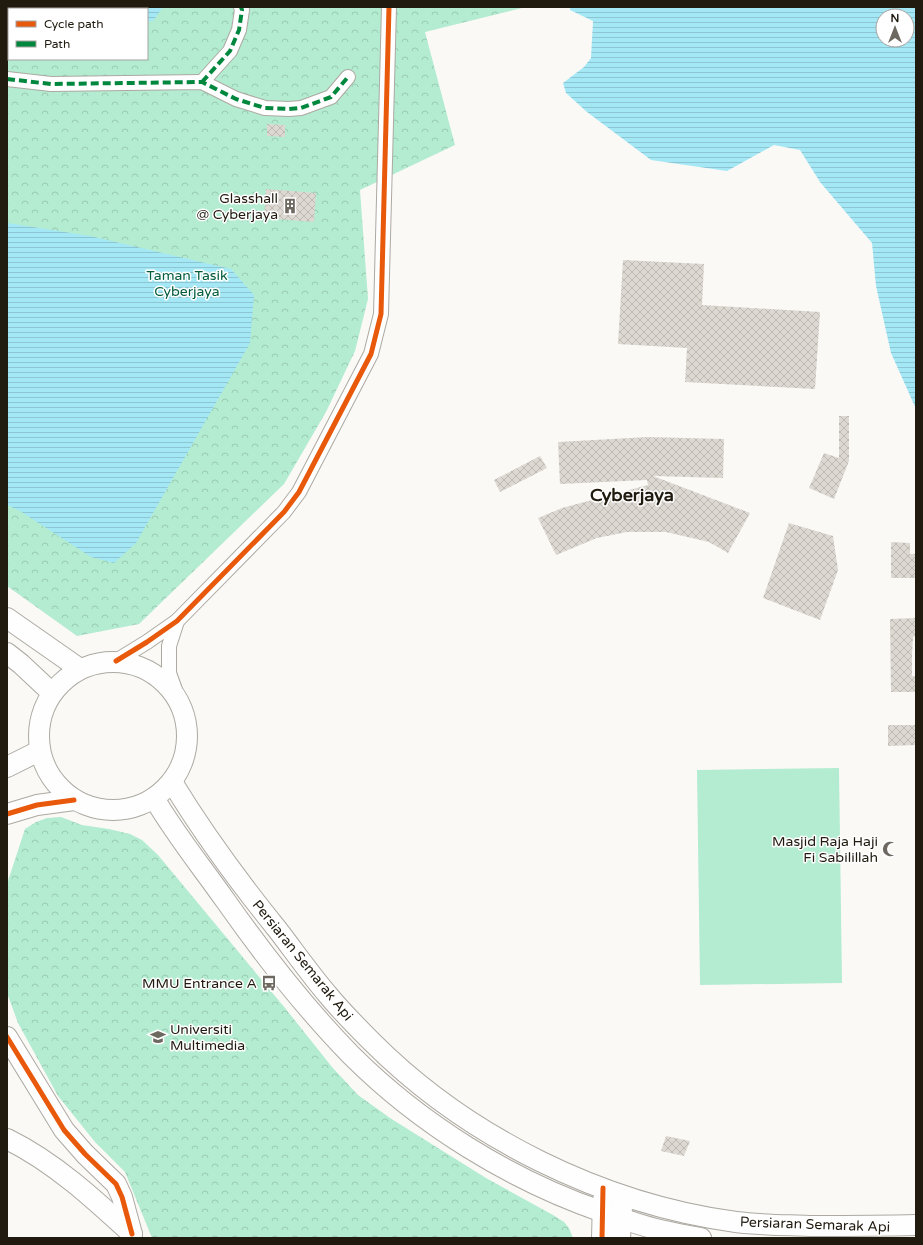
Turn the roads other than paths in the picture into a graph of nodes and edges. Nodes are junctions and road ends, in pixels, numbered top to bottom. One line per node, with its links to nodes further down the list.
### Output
1 (241, 7): 5 (street)
2 (389, 7): 7 (street)
3 (348, 77): 5 (street)
4 (7, 79): 5 (street)
5 (202, 82)
6 (7, 618): 10 (main road)
7 (177, 621): 9 (street); 12 (street)
8 (7, 653): 11 (main road)
9 (116, 661): 10 (main road); 12 (main road)
10 (80, 669): 11 (main road)
11 (52, 693): 13 (main road)
12 (178, 698): 15 (main road)
13 (39, 751): 14 (main road); 17 (main road)
14 (7, 767)
15 (172, 782): 16 (main road); 22 (main road, Persiaran Semarak Api)
16 (154, 798): 17 (main road); 25 (main road, Persiaran Semarak Api)
17 (74, 800): 18 (main road)
18 (7, 814)
19 (7, 1038): 21 (main road)
20 (7, 1140): 24 (main road)
21 (106, 1174): 24 (main road); 27 (main road)
22 (603, 1188): 23 (main road, Persiaran Semarak Api); 25 (main road)
23 (622, 1195): 25 (main road); 26 (main road, Persiaran Semarak Api)
24 (93, 1198): 27 (main road)
25 (612, 1215): 28 (main road); 29 (main road); 30 (main road, Persiaran Semarak Api)
26 (916, 1225)
27 (133, 1236)
28 (602, 1238)
29 (620, 1238)
30 (701, 1238)

